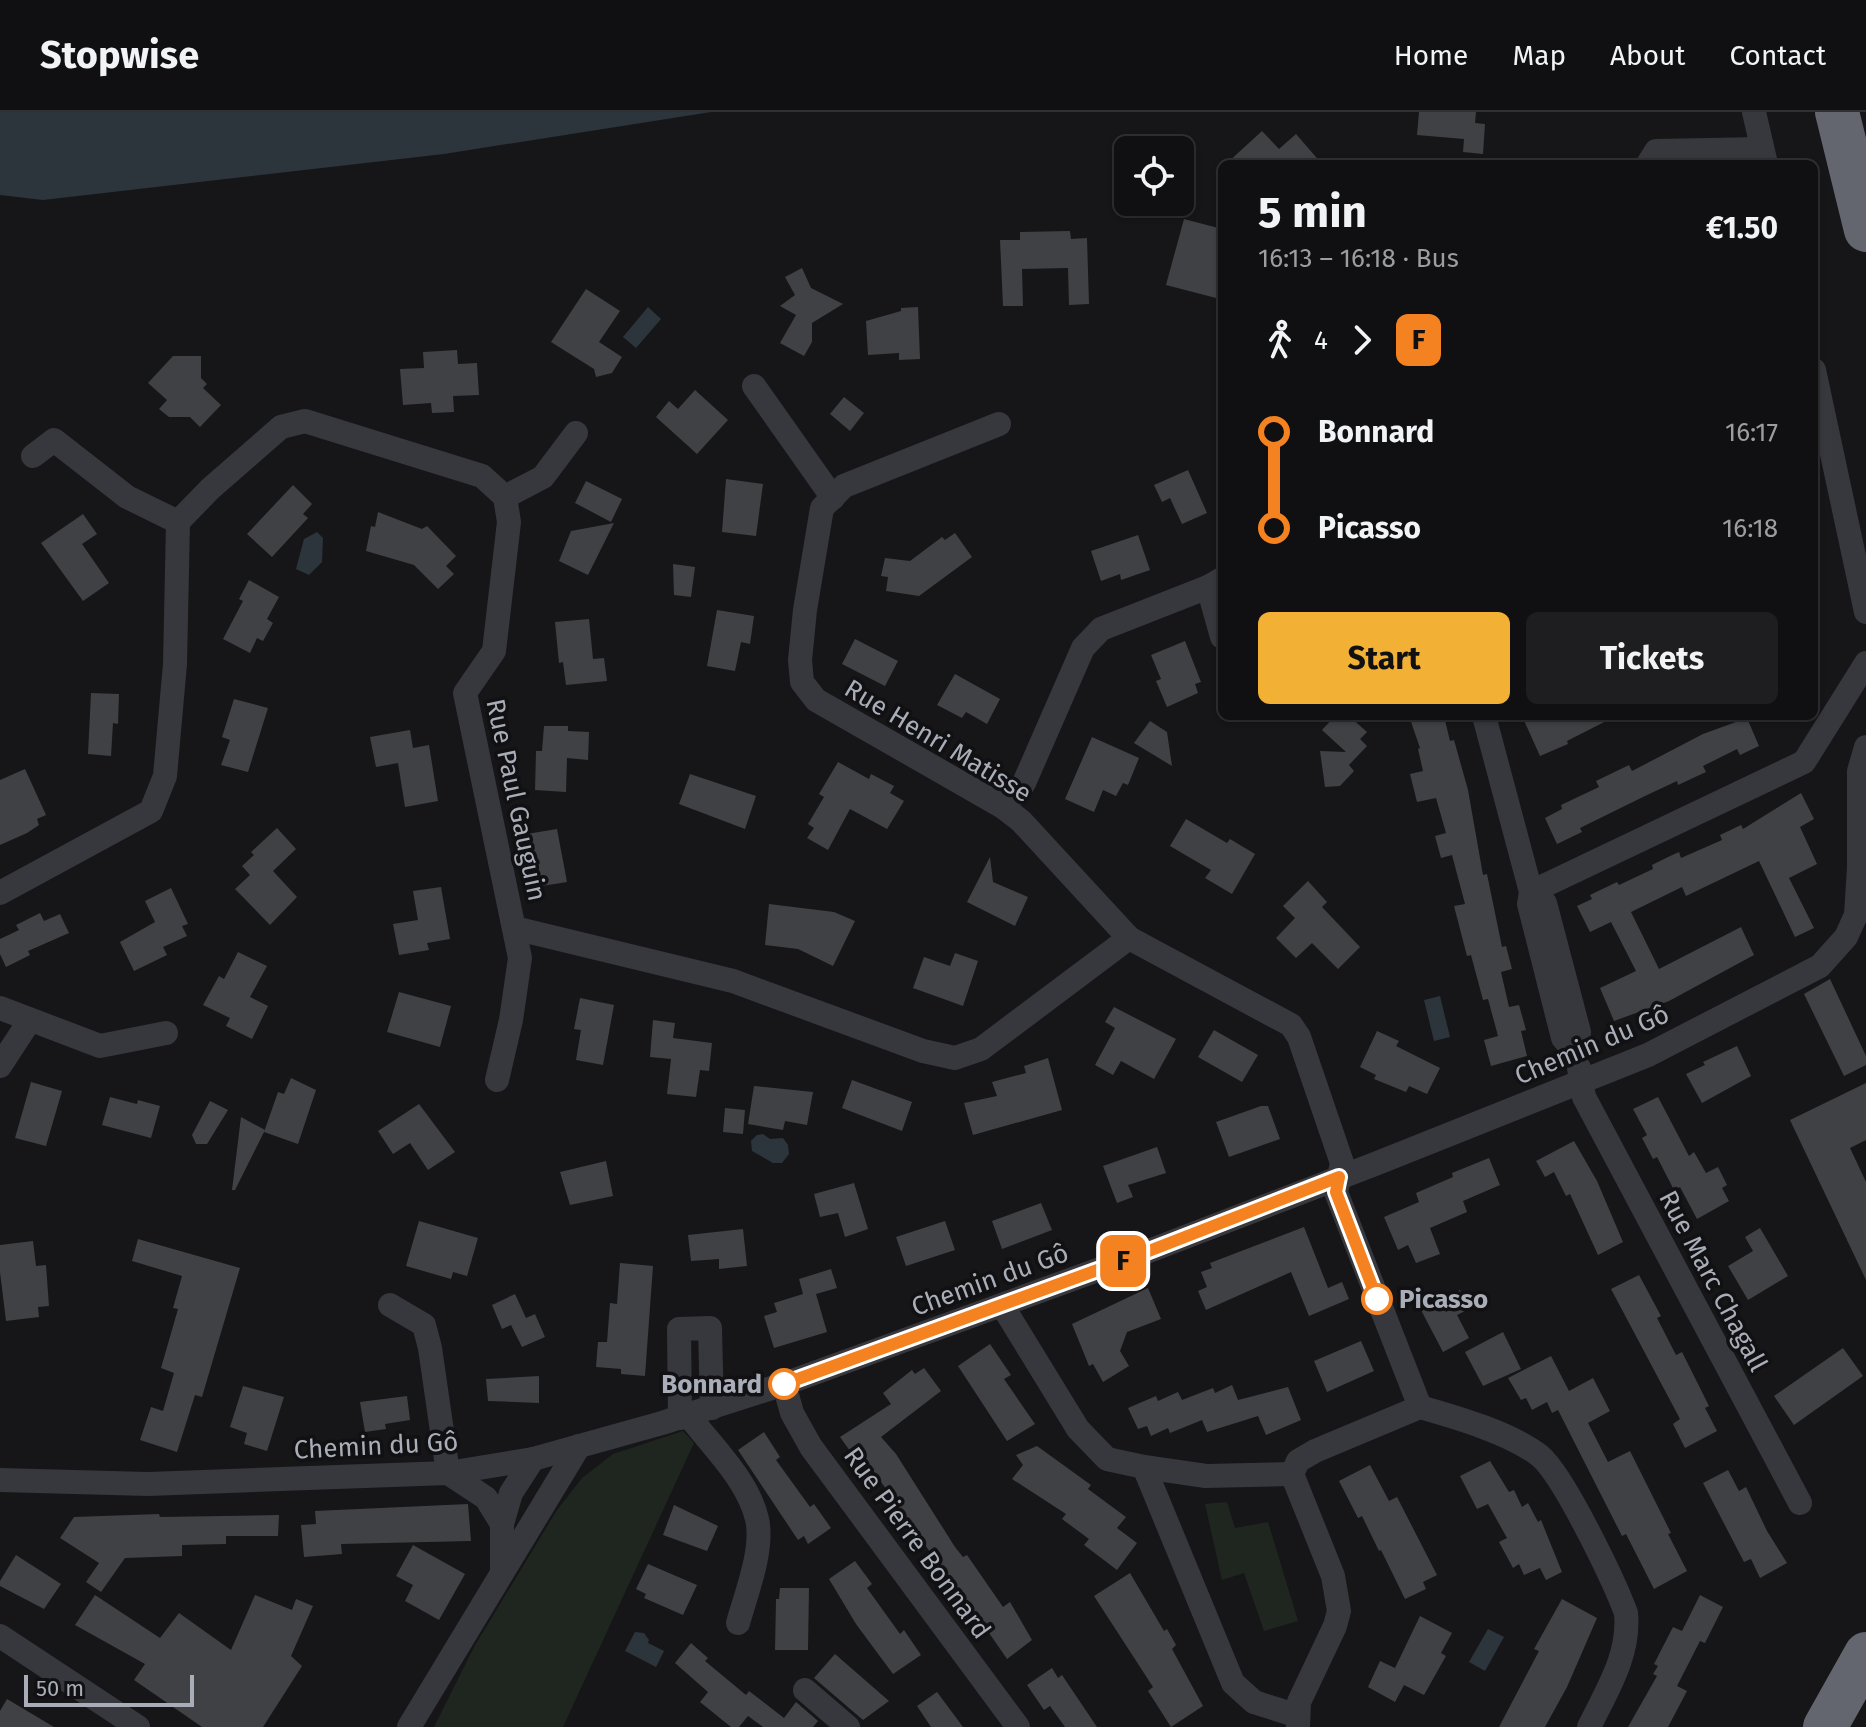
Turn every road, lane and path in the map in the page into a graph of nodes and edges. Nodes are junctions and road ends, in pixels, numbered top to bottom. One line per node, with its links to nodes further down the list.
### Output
1 (1754, 112): 3 (street)
2 (1837, 112): 5 (highway)
3 (1764, 157): 4 (street)
4 (1650, 160)
5 (1866, 230)
6 (754, 386): 12 (street)
7 (1818, 389): 16 (street)
8 (999, 424): 12 (street)
9 (576, 433): 11 (street)
10 (33, 456): 13 (street)
11 (505, 497): 13 (street); 23 (street, Rue Paul Gauguin)
12 (833, 498): 20 (street, Rue Henri Matisse)
13 (178, 522): 22 (street)
14 (1215, 583): 15 (street); 20 (street)
15 (1218, 606)
16 (1866, 612)
17 (1866, 663): 21 (street)
18 (1485, 720): 21 (street, Rue Marc Chagall)
19 (1866, 747): 30 (street, Chemin du Gô)
20 (1003, 807): 24 (street, Rue Henri Matisse)
21 (1531, 892): 30 (street, Rue Marc Chagall)
22 (0, 893)
23 (514, 928): 24 (street, Rue Paul Gauguin); 29 (street, Rue Paul Gauguin)
24 (1129, 938): 31 (street, Rue Henri Matisse)
25 (0, 1008): 26 (street)
26 (30, 1020): 27 (street); 28 (street)
27 (166, 1033)
28 (0, 1066)
29 (497, 1080)
30 (1582, 1082): 31 (street, Chemin du Gô); 44 (street, Rue Marc Chagall)
31 (1339, 1177): 33 (street, Chemin du Gô); 35 (street, Rue Henri Matisse)
32 (390, 1305): 41 (street)
33 (1002, 1305): 34 (street, Chemin du Gô); 40 (street)
34 (784, 1384): 36 (street, Chemin du Gô); 56 (street, Rue Pierre Bonnard)
35 (1420, 1407): 42 (street); 57 (street)
36 (712, 1408): 37 (street, Chemin du Gô); 37 (street)
37 (684, 1417): 38 (street, Chemin du Gô); 47 (street)
38 (579, 1446): 39 (street, Chemin du Gô); 46 (street)
39 (533, 1459): 41 (street, Chemin du Gô); 45 (street)
40 (1144, 1467): 42 (street); 52 (street)
41 (448, 1473): 43 (street, Chemin du Gô); 45 (street)
42 (1292, 1474): 52 (street)
43 (0, 1480)
44 (1800, 1503)
45 (502, 1524): 46 (street)
46 (502, 1570): 54 (street)
47 (738, 1623)
48 (0, 1636): 53 (street)
49 (1866, 1654): 58 (highway)
50 (805, 1690): 55 (street)
51 (1866, 1714): 59 (highway)
52 (1298, 1722)
53 (138, 1727)
54 (409, 1727)
55 (848, 1727)
56 (1018, 1727)
57 (1589, 1727)
58 (1825, 1727)
59 (1859, 1727)

